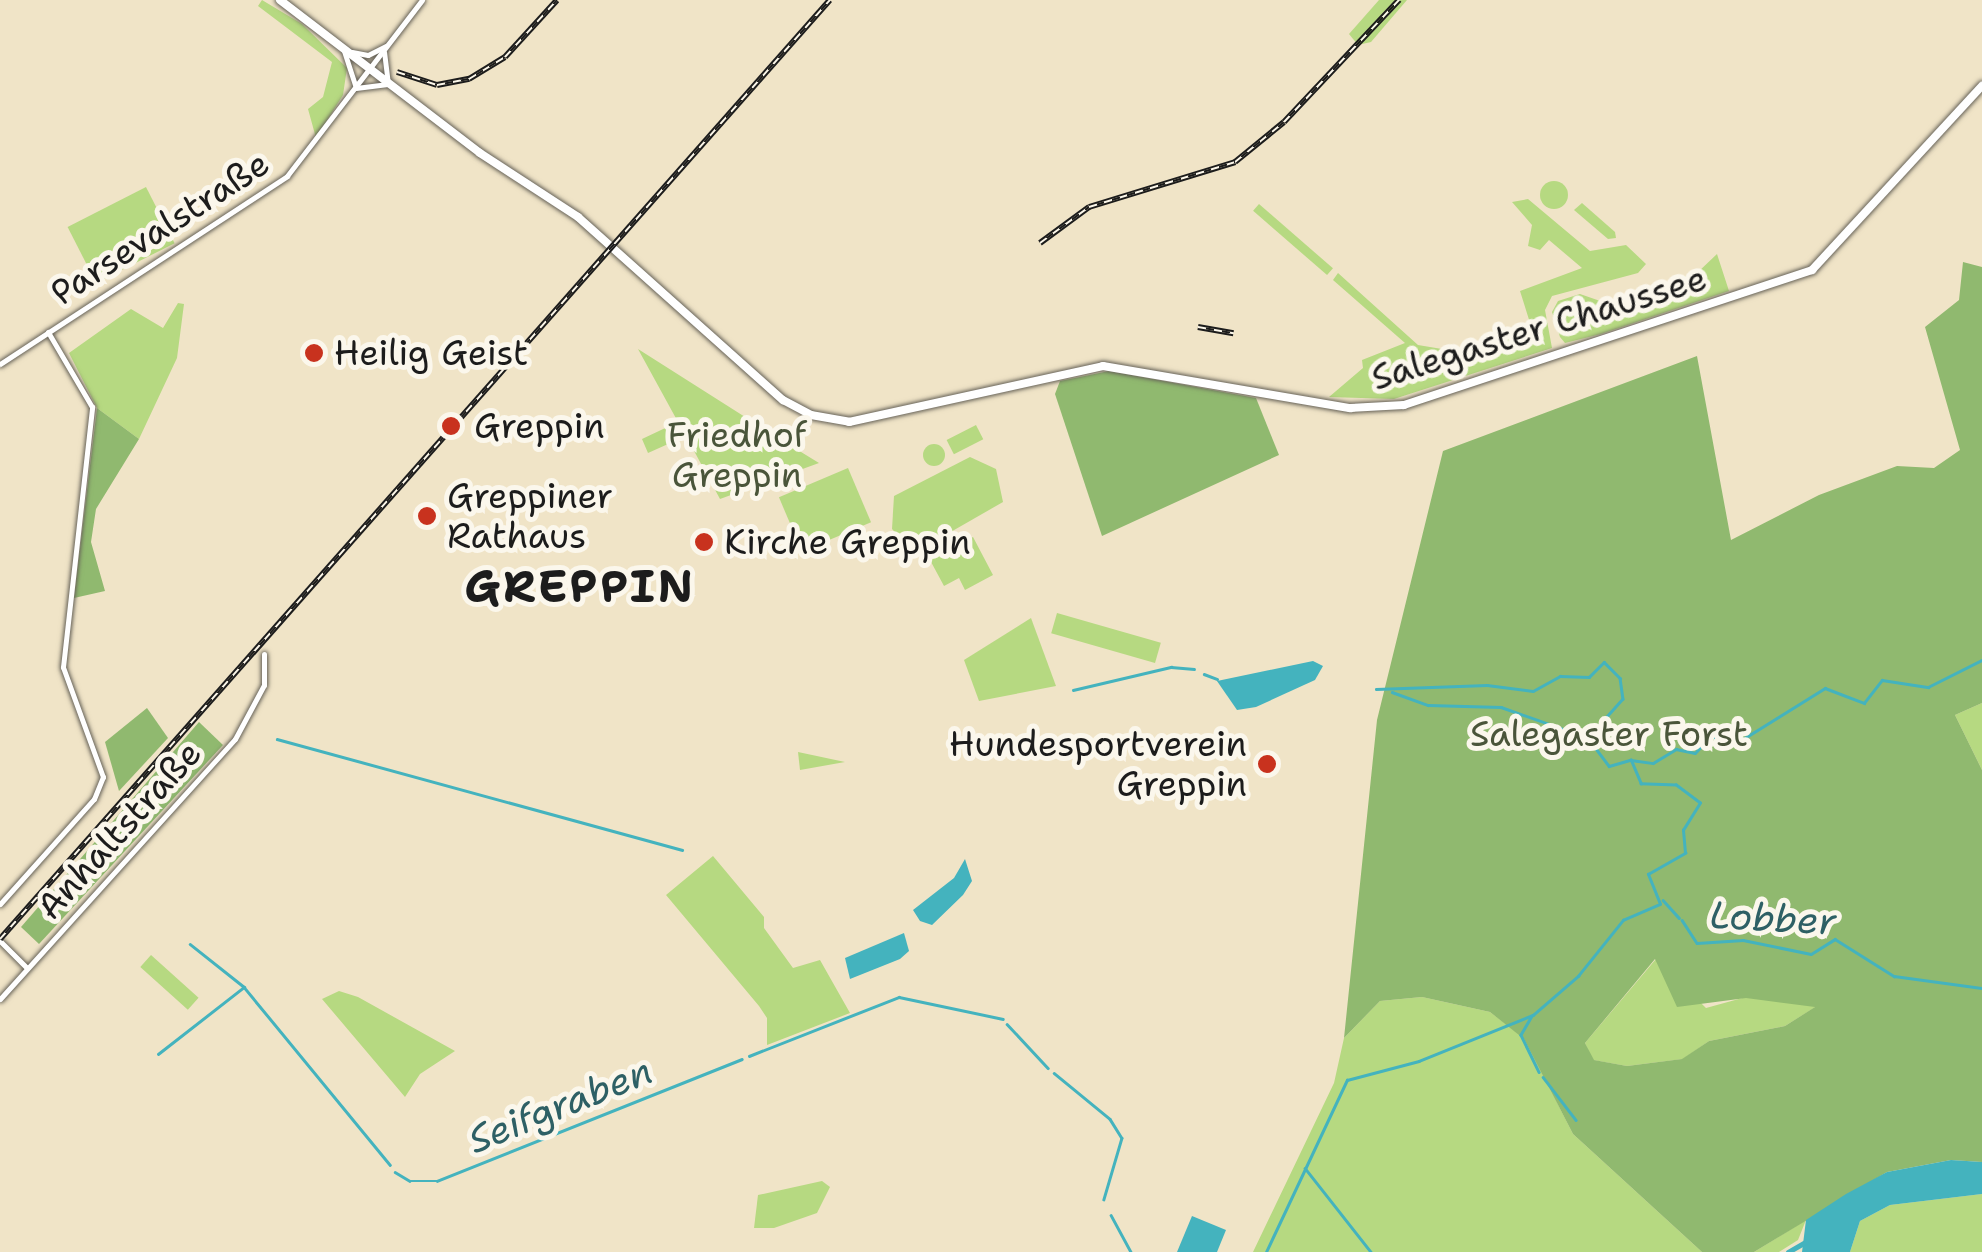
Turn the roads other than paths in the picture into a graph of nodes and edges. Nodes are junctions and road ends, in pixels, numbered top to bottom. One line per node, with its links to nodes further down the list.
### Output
1 (280, 0): 4 (main road, Salegaster Chaussee)
2 (422, 0): 3 (street, Parsevalstraße)
3 (386, 46): 4 (street); 5 (street, Parsevalstraße); 6 (street)
4 (344, 50): 5 (main road, Salegaster Chaussee); 8 (street)
5 (369, 70): 6 (main road, Salegaster Chaussee); 8 (street, Parsevalstraße)
6 (388, 84): 7 (main road, Salegaster Chaussee); 8 (street)
7 (1982, 86)
8 (356, 88): 9 (street, Parsevalstraße)
9 (48, 332): 10 (street, Parsevalstraße); 12 (street)
10 (0, 364)
11 (264, 654): 14 (street, Anhaltstraße)
12 (0, 904)
13 (0, 940): 14 (street)
14 (27, 968): 15 (street, Anhaltstraße)
15 (0, 999)

